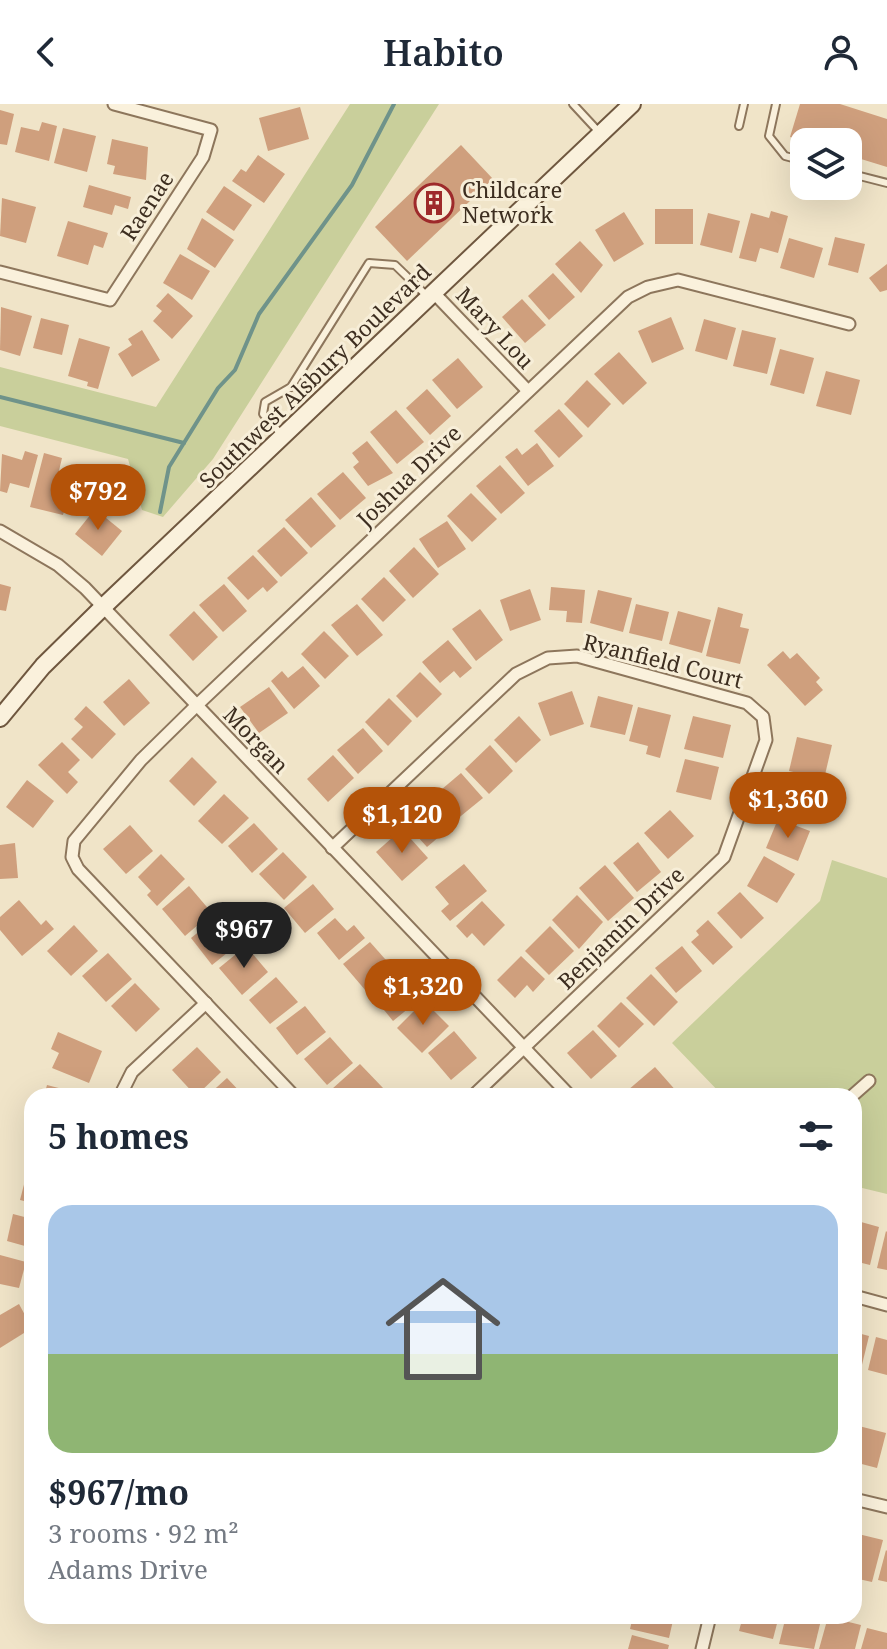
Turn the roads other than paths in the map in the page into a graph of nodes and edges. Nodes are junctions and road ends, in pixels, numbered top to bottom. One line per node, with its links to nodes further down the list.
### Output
1 (114, 104): 11 (street, Raenae)
2 (573, 104): 7 (lane)
3 (632, 104): 7 (main road, Southwest Alsbury Boulevard)
4 (744, 104): 6 (lane)
5 (776, 104): 8 (lane)
6 (739, 126)
7 (601, 134): 12 (main road, Southwest Alsbury Boulevard)
8 (790, 157)
9 (862, 177): 10 (lane)
10 (887, 183)
11 (0, 272)
12 (431, 296): 14 (street, Mary Lou); 15 (main road, Southwest Alsbury Boulevard); 15 (lane)
13 (849, 324): 14 (street, Joshua Drive)
14 (528, 391): 18 (street, Joshua Drive)
15 (283, 437): 17 (main road, Southwest Alsbury Boulevard)
16 (0, 531): 17 (street, Morgan)
17 (103, 607): 18 (street, Morgan); 20 (main road, Southwest Alsbury Boulevard)
18 (196, 706): 21 (street, Morgan); 22 (street, Joshua Drive)
19 (763, 717): 21 (street, Ryanfield Court); 23 (street, Benjamin Drive)
20 (0, 718)
21 (332, 848): 23 (street, Morgan)
22 (206, 1003): 25 (street); 26 (street)
23 (523, 1049): 27 (street, Benjamin Drive); 28 (street, Morgan)
24 (869, 1081): 29 (street)
25 (124, 1088)
26 (286, 1088)
27 (482, 1088)
28 (562, 1088)
29 (861, 1088)
30 (862, 1298): 31 (street)
31 (887, 1305)
32 (862, 1501): 33 (street)
33 (887, 1507)
34 (708, 1624): 35 (street)
35 (702, 1649)

